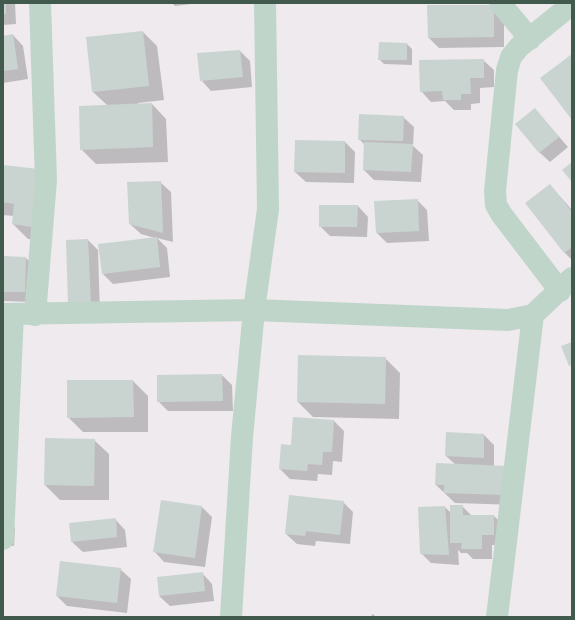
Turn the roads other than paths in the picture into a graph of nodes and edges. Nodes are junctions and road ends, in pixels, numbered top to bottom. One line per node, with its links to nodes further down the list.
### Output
1 (40, 3): 9 (street)
2 (265, 3): 7 (street)
3 (500, 3): 5 (street)
4 (572, 4): 5 (street)
5 (530, 39): 6 (street)
6 (568, 285): 10 (street)
7 (254, 310): 9 (street); 10 (street); 12 (street)
8 (8, 314): 9 (street); 11 (street)
9 (35, 315)
10 (533, 315): 13 (street)
11 (3, 540)
12 (231, 617)
13 (498, 617)

